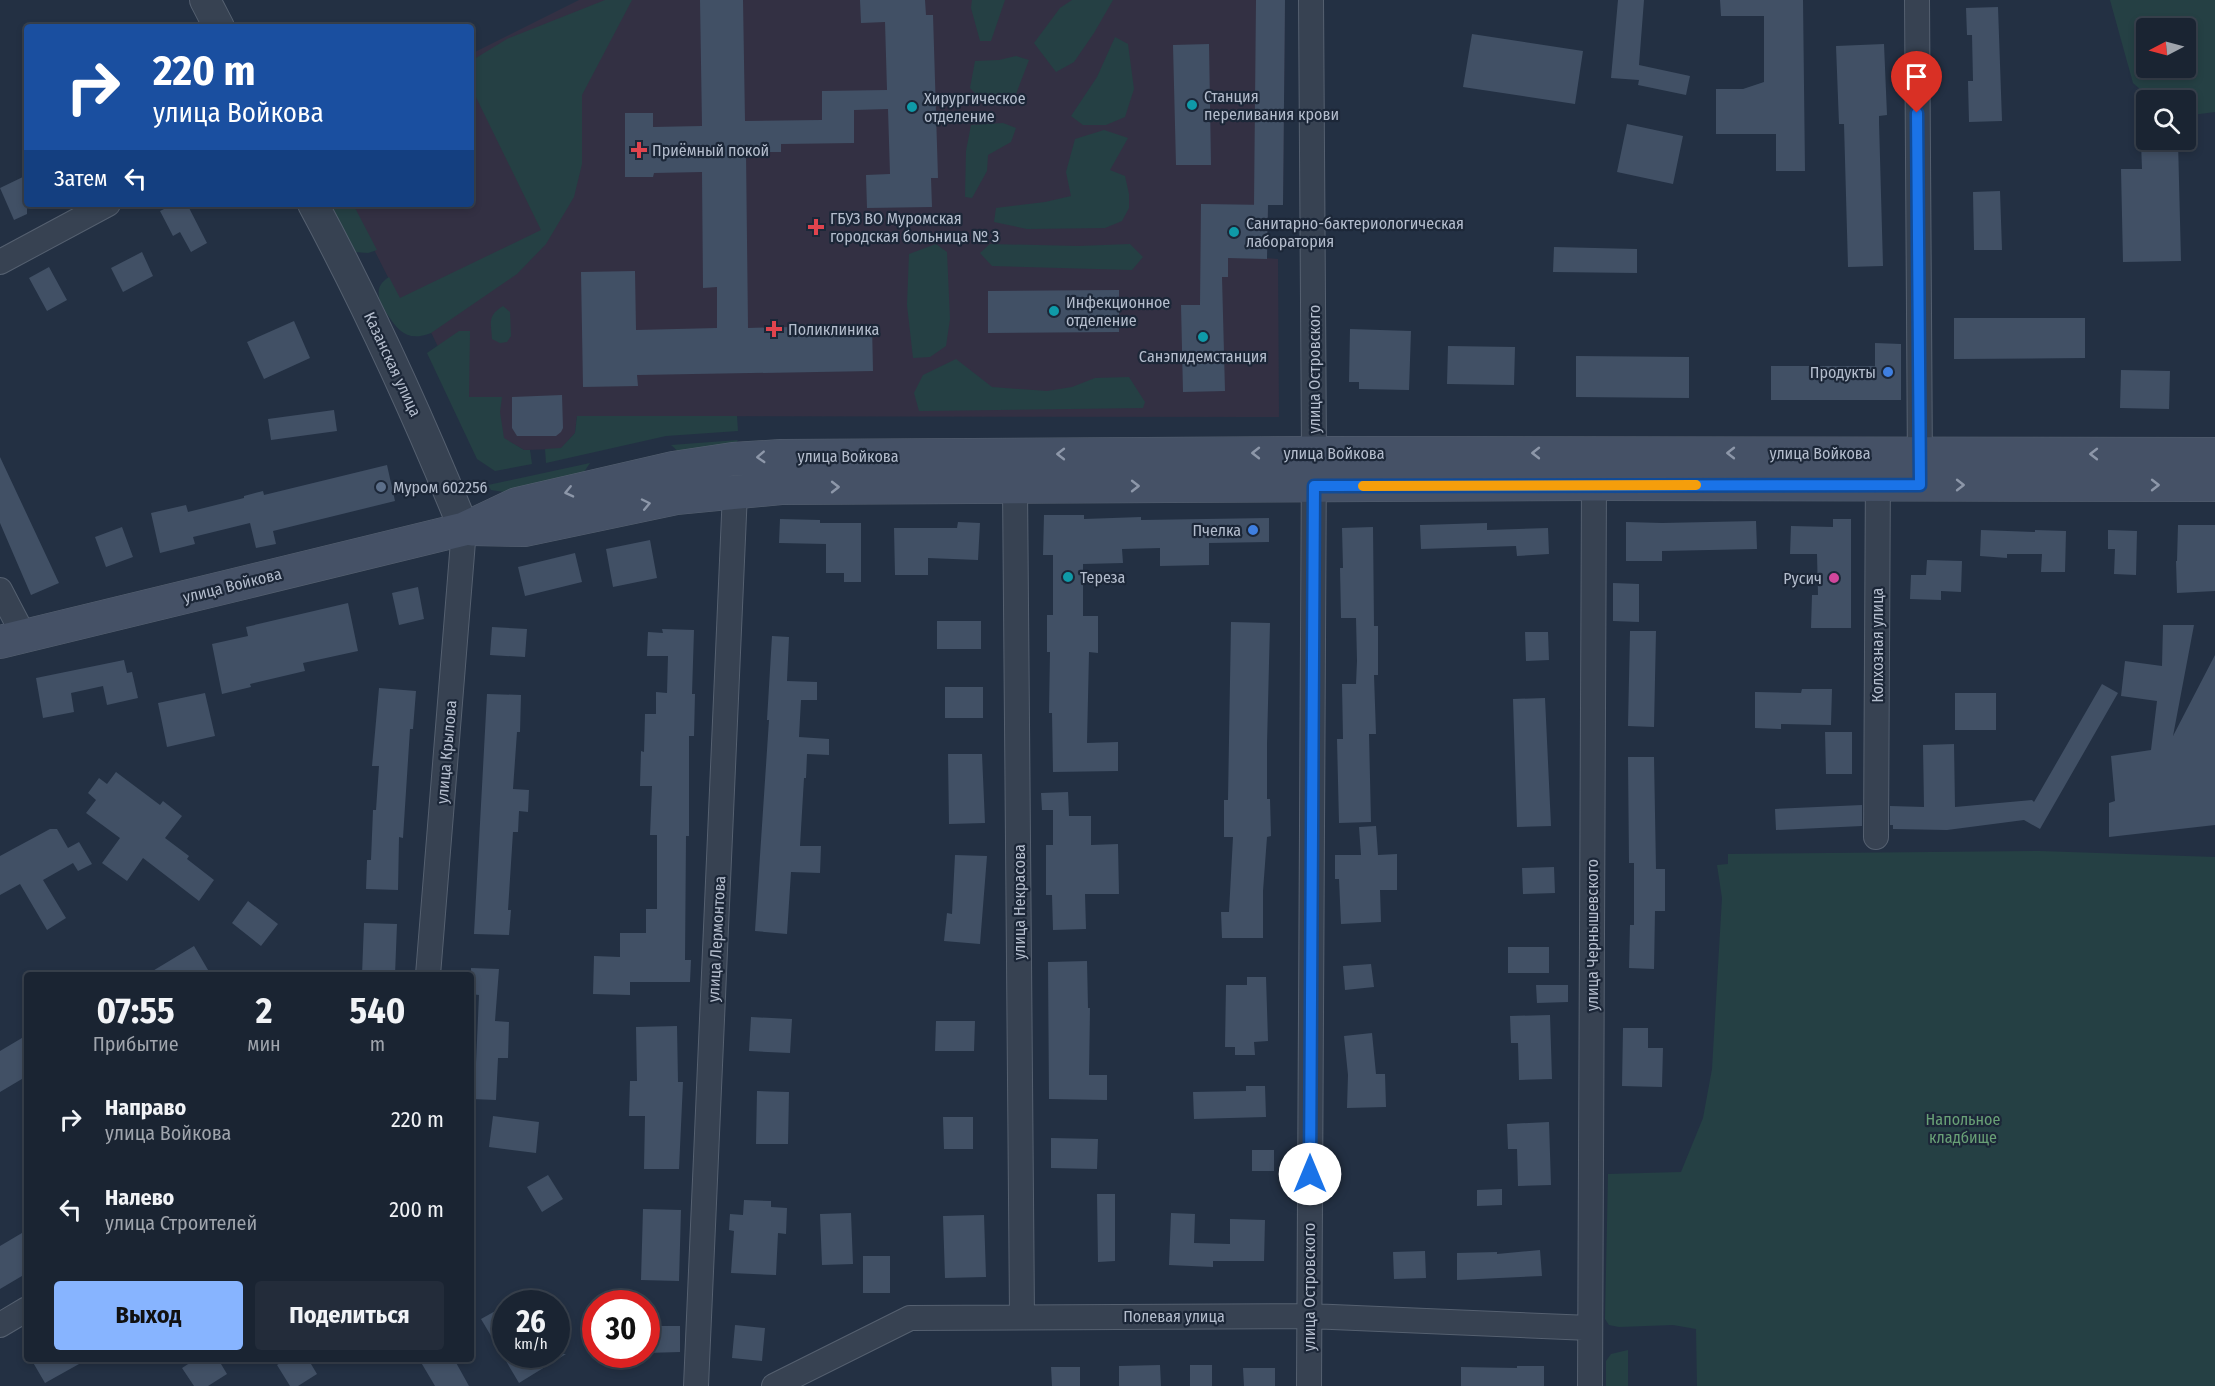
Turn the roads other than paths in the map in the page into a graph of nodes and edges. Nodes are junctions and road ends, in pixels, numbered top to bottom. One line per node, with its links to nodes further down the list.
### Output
1 (205, 0): 4 (street)
2 (1311, 0): 8 (street, улица Островского)
3 (1917, 0): 11 (street)
4 (217, 24)
5 (102, 207): 7 (street)
6 (315, 207): 17 (street, Казанская улица)
7 (0, 262)
8 (1314, 453): 10 (main road, улица Войкова, one-way to 8); 14 (street, улица Островского); 17 (main road, улица Войкова, one-way to 17)
9 (2215, 454): 11 (main road, улица Войкова, one-way to 11)
10 (1878, 469): 11 (main road, улица Войкова); 12 (main road, улица Войкова); 20 (street, Колхозная улица)
11 (1920, 469): 13 (main road, улица Войкова, one-way to 13)
12 (1594, 484): 14 (main road, улица Войкова); 26 (street, улица Чернышевского)
13 (2215, 485)
14 (1314, 486): 15 (main road, улица Войкова, one-way to 14); 24 (street, улица Островского)
15 (1015, 487): 16 (main road, улица Войкова, one-way to 15); 23 (street, улица Некрасова)
16 (735, 492): 17 (main road, улица Войкова, one-way to 16); 27 (street, улица Лермонтова)
17 (464, 529): 19 (main road, улица Войкова); 21 (street, улица Крылова)
18 (0, 590): 19 (street)
19 (12, 639)
20 (1876, 837)
21 (428, 972)
22 (24, 1311): 25 (street)
23 (1022, 1316): 24 (street, Полевая улица); 28 (street, Полевая улица)
24 (1309, 1316): 26 (street, Полевая улица); 29 (street, улица Островского)
25 (0, 1325)
26 (1590, 1328): 30 (street, улица Чернышевского)
27 (696, 1386)
28 (774, 1386)
29 (1309, 1386)
30 (1590, 1386)

